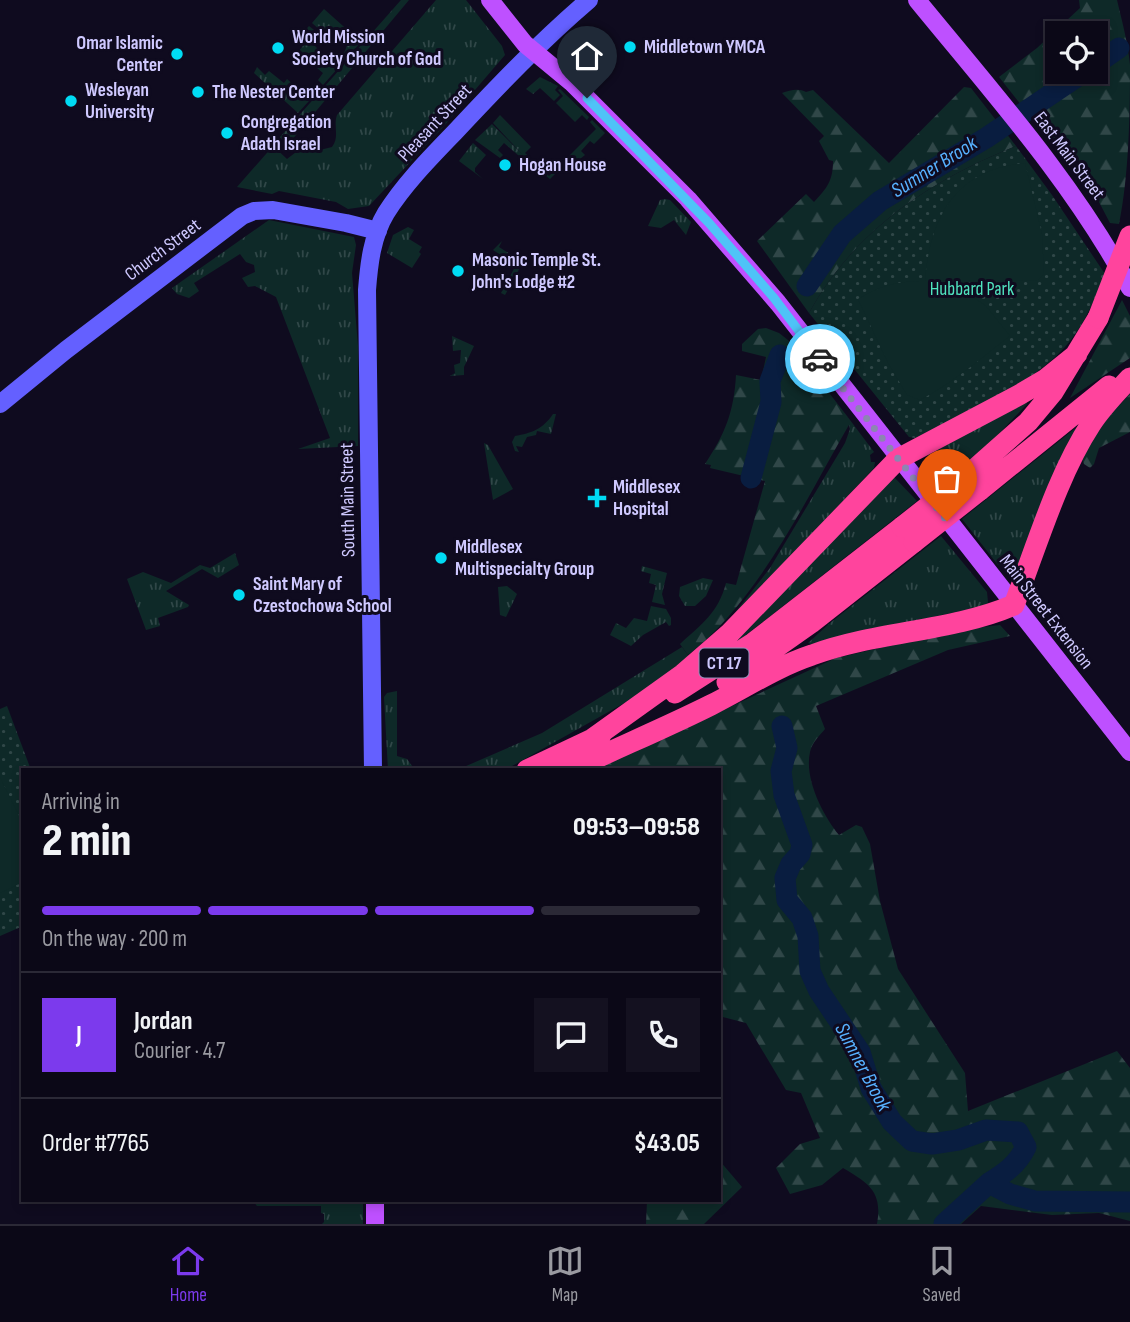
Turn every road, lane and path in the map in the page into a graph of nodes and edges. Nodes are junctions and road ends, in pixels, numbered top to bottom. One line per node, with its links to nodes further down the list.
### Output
1 (490, 0): 4 (main road, Main Street Extension)
2 (589, 0): 4 (street, Pleasant Street)
3 (917, 0): 7 (main road, East Main Street)
4 (532, 51): 5 (street, Pleasant Street); 11 (main road, Main Street Extension)
5 (378, 231): 10 (street, Church Street); 16 (street, South Main Street)
6 (1130, 236): 8 (highway, CT 17, bridge)
7 (1130, 288)
8 (1077, 355): 11 (highway); 12 (highway, CT 17)
9 (1129, 375): 12 (highway, CT 17); 13 (highway)
10 (0, 404)
11 (898, 459): 13 (main road, Main Street Extension); 14 (highway)
12 (974, 482): 14 (highway, CT 17, bridge)
13 (1014, 605): 14 (highway); 15 (main road, Main Street Extension)
14 (592, 750): 17 (highway, CT 17); 18 (highway, CT 17)
15 (1130, 752)
16 (373, 768)
17 (534, 768)
18 (572, 768)
19 (375, 1202): 20 (main road)
20 (375, 1224)

